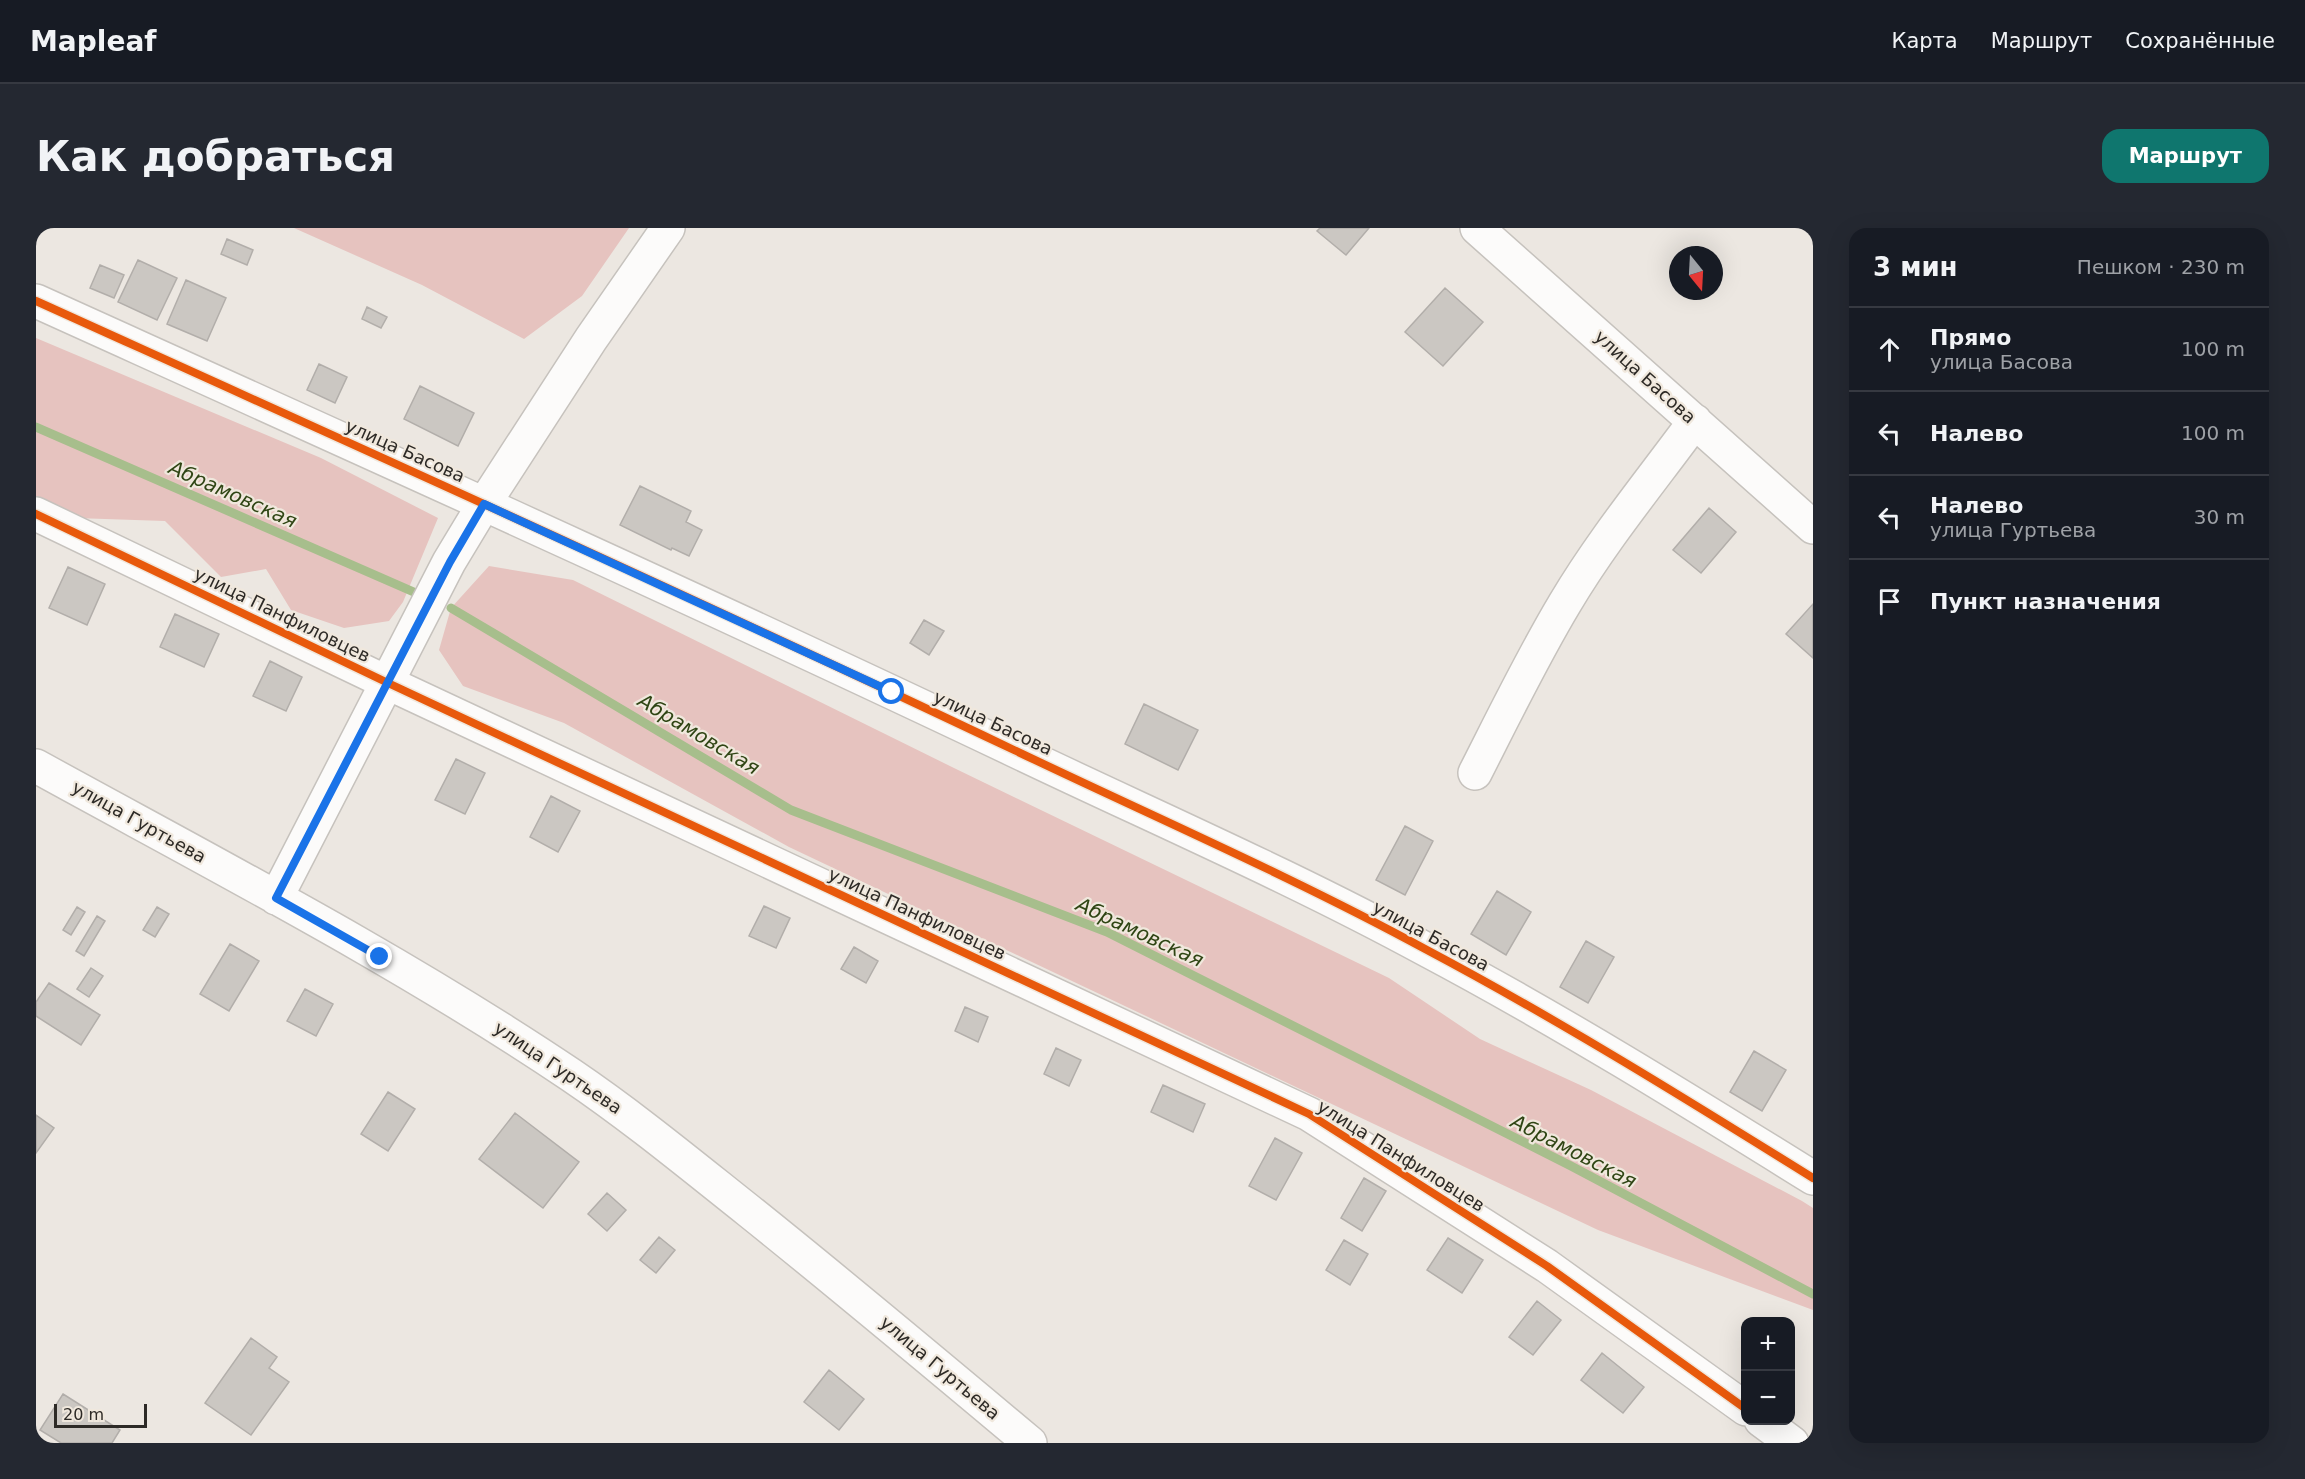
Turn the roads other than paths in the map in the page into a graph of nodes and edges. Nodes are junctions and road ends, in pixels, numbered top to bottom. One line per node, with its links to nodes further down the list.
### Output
1 (668, 228): 5 (street)
2 (1477, 228): 4 (street, улица Басова)
3 (36, 301): 5 (street, улица Басова)
4 (1695, 421): 7 (street, улица Басова); 10 (street)
5 (484, 504): 8 (street); 12 (street, улица Басова)
6 (36, 514): 8 (street, улица Панфиловцев)
7 (1813, 527)
8 (388, 683): 11 (street); 13 (street, улица Панфиловцев)
9 (36, 766): 11 (street, улица Гуртьева)
10 (1475, 773)
11 (276, 898): 15 (street, улица Гуртьева)
12 (1813, 1178)
13 (1741, 1405)
14 (1768, 1425): 16 (street)
15 (1030, 1443)
16 (1792, 1443)

